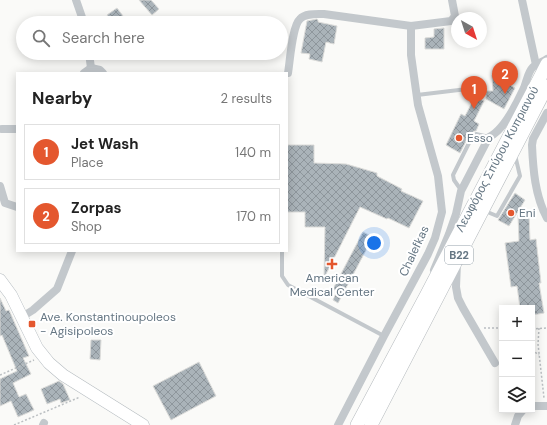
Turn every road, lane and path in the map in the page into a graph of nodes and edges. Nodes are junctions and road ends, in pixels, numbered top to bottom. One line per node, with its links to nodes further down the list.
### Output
1 (76, 0): 4 (street)
2 (452, 0): 5 (street)
3 (522, 0): 8 (street)
4 (82, 16)
5 (411, 26): 12 (street); 15 (street, Chalefkas)
6 (547, 59): 8 (street)
7 (90, 60): 9 (street)
8 (542, 64): 19 (street); 31 (main road, Λεωφόρος Σπύρου Κυπριανού / B22)
9 (92, 68): 10 (street); 11 (street)
10 (86, 72)
11 (102, 72)
12 (288, 73)
13 (547, 86): 20 (main road, Λεωφόρος Σπύρου Κυπριανού / B22)
14 (484, 87): 15 (lane)
15 (417, 95): 24 (street, Chalefkas)
16 (547, 113): 20 (street)
17 (2, 129): 18 (street)
18 (16, 129)
19 (489, 137): 22 (street); 22 (lane)
20 (528, 137): 26 (street); 29 (main road, Λεωφόρος Σπύρου Κυπριανού / B22)
21 (0, 186): 23 (street)
22 (461, 191): 25 (street)
23 (16, 207)
24 (442, 212): 25 (street); 38 (street, Chalefkas)
25 (456, 214): 31 (street)
26 (547, 218)
27 (72, 252): 32 (street)
28 (282, 252): 38 (lane)
29 (457, 258): 33 (street); 52 (main road, Λεωφόρος Σπύρου Κυπριανού / B22)
30 (0, 280): 32 (street)
31 (427, 294): 51 (main road, Λεωφόρος Σπύρου Κυπριανού / B22)
32 (22, 317): 41 (street)
33 (474, 327): 34 (path); 42 (street)
34 (499, 328)
35 (535, 328): 36 (path)
36 (539, 328): 37 (path); 40 (path)
37 (547, 328)
38 (384, 336): 50 (street, Chalefkas)
39 (535, 352): 40 (path)
40 (539, 355): 46 (path)
41 (44, 356): 43 (path); 44 (street)
42 (494, 363)
43 (0, 374)
44 (91, 392): 48 (path); 49 (street)
45 (535, 406): 46 (street)
46 (546, 406)
47 (520, 413): 53 (street)
48 (14, 425)
49 (142, 425)
50 (338, 425)
51 (357, 425)
52 (371, 425)
53 (516, 425)

